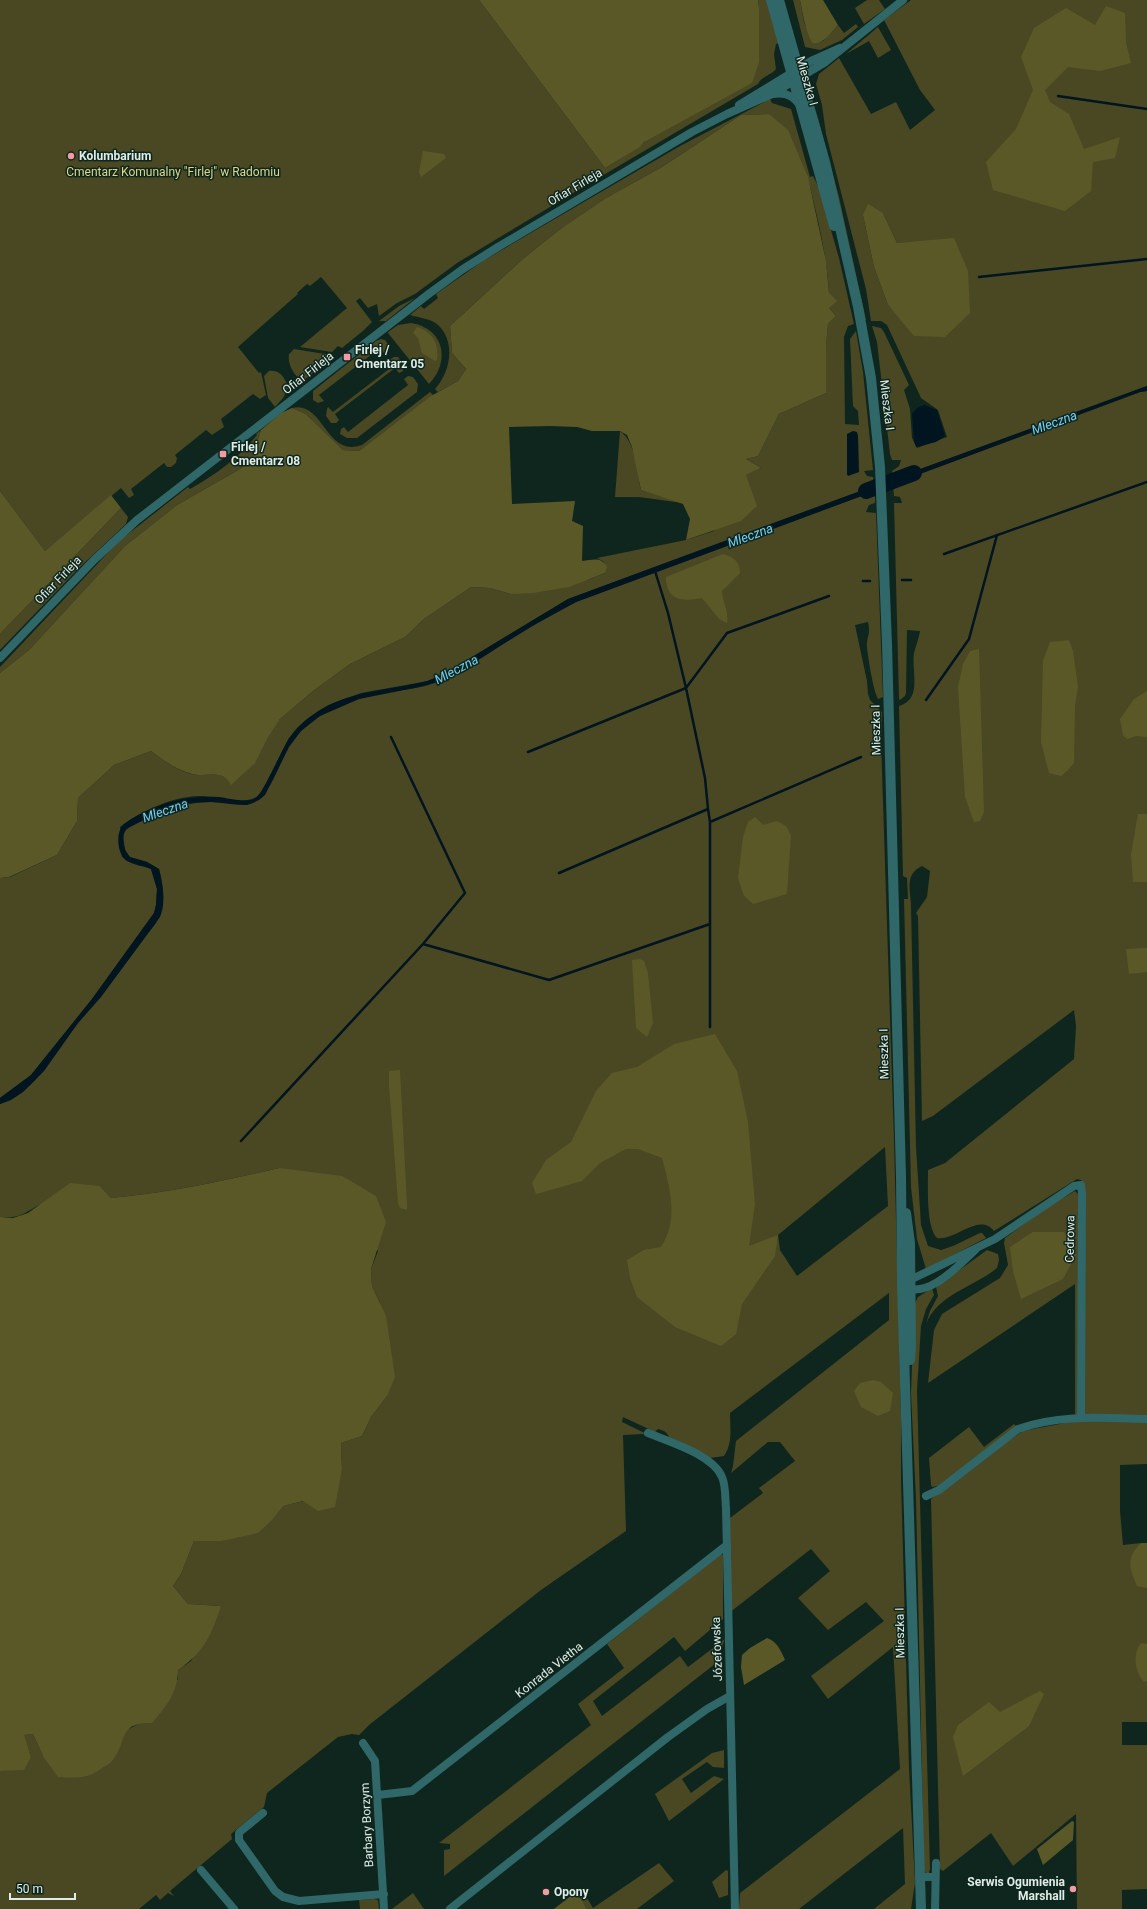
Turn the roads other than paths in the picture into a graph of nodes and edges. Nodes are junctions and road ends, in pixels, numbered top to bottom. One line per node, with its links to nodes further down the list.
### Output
1 (771, 0): 4 (street, Mieszka I)
2 (779, 0): 4 (street)
3 (903, 0): 4 (street, Ofiar Firleja)
4 (796, 75): 5 (street, Ofiar Firleja); 6 (street, Mieszka I); 7 (street, Ofiar Firleja); 8 (street, Mieszka I)
5 (770, 95): 6 (street, Ofiar Firleja); 7 (street, Ofiar Firleja)
6 (801, 107): 8 (street, Mieszka I)
7 (727, 114): 9 (street, Ofiar Firleja)
8 (853, 285): 10 (street, Mieszka I)
9 (0, 658)
10 (901, 1177): 12 (street, Mieszka I); 14 (street, Mieszka I)
11 (976, 1250): 13 (street, Cedrowa); 14 (street, Cedrowa); 15 (street, Cedrowa)
12 (910, 1265): 13 (street); 14 (street, Mieszka I)
13 (922, 1275): 14 (street, Cedrowa)
14 (907, 1286): 26 (street, Mieszka I)
15 (1081, 1417): 16 (street); 18 (street)
16 (1147, 1419)
17 (648, 1433): 19 (street, Józefowska)
18 (926, 1496)
19 (727, 1545): 20 (street, Józefowska); 22 (street, Konrada Vietha)
20 (730, 1696): 31 (street); 32 (street, Józefowska)
21 (363, 1743): 22 (street, Barbary Borzym)
22 (378, 1794): 28 (street, Barbary Borzym)
23 (263, 1813): 28 (street)
24 (936, 1863): 27 (street)
25 (201, 1870): 29 (street)
26 (919, 1877): 27 (street); 33 (street); 34 (street)
27 (935, 1877): 35 (street)
28 (384, 1894): 30 (street, Barbary Borzym)
29 (234, 1909)
30 (384, 1909)
31 (450, 1909)
32 (735, 1909)
33 (914, 1909)
34 (921, 1909)
35 (935, 1909)

